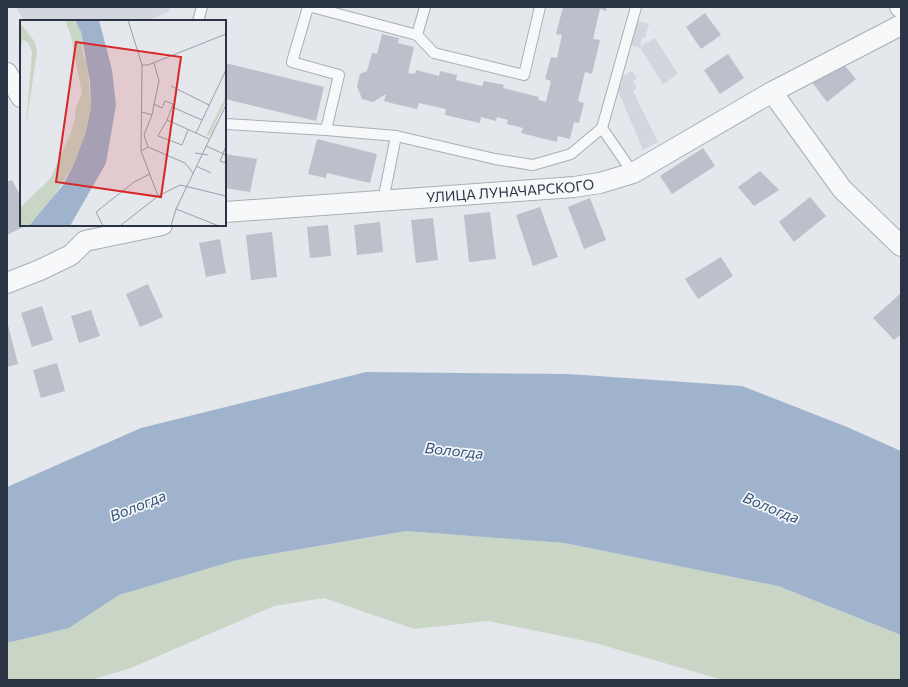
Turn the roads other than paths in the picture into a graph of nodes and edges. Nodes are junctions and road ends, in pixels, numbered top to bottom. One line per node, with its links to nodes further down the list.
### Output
1 (202, 7): 8 (lane)
2 (308, 7): 16 (lane)
3 (312, 7): 7 (lane)
4 (425, 7): 10 (lane)
5 (540, 7): 10 (lane)
6 (636, 7): 15 (lane)
7 (328, 9): 10 (lane)
8 (198, 20)
9 (901, 25): 12 (street, УЛИЦА ЛУНАЧАРСКОГО)
10 (417, 34)
11 (7, 73): 13 (street)
12 (772, 92): 18 (street, УЛИЦА ЛУНАЧАРСКОГО); 23 (street)
13 (20, 95)
14 (226, 124): 16 (lane)
15 (602, 128): 17 (lane); 18 (lane)
16 (326, 130): 17 (lane)
17 (396, 136): 19 (lane)
18 (633, 173): 19 (street, УЛИЦА ЛУНАЧАРСКОГО)
19 (383, 201): 20 (street, УЛИЦА ЛУНАЧАРСКОГО)
20 (226, 212)
21 (152, 226): 22 (street)
22 (86, 233): 24 (street)
23 (901, 246)
24 (7, 283)

